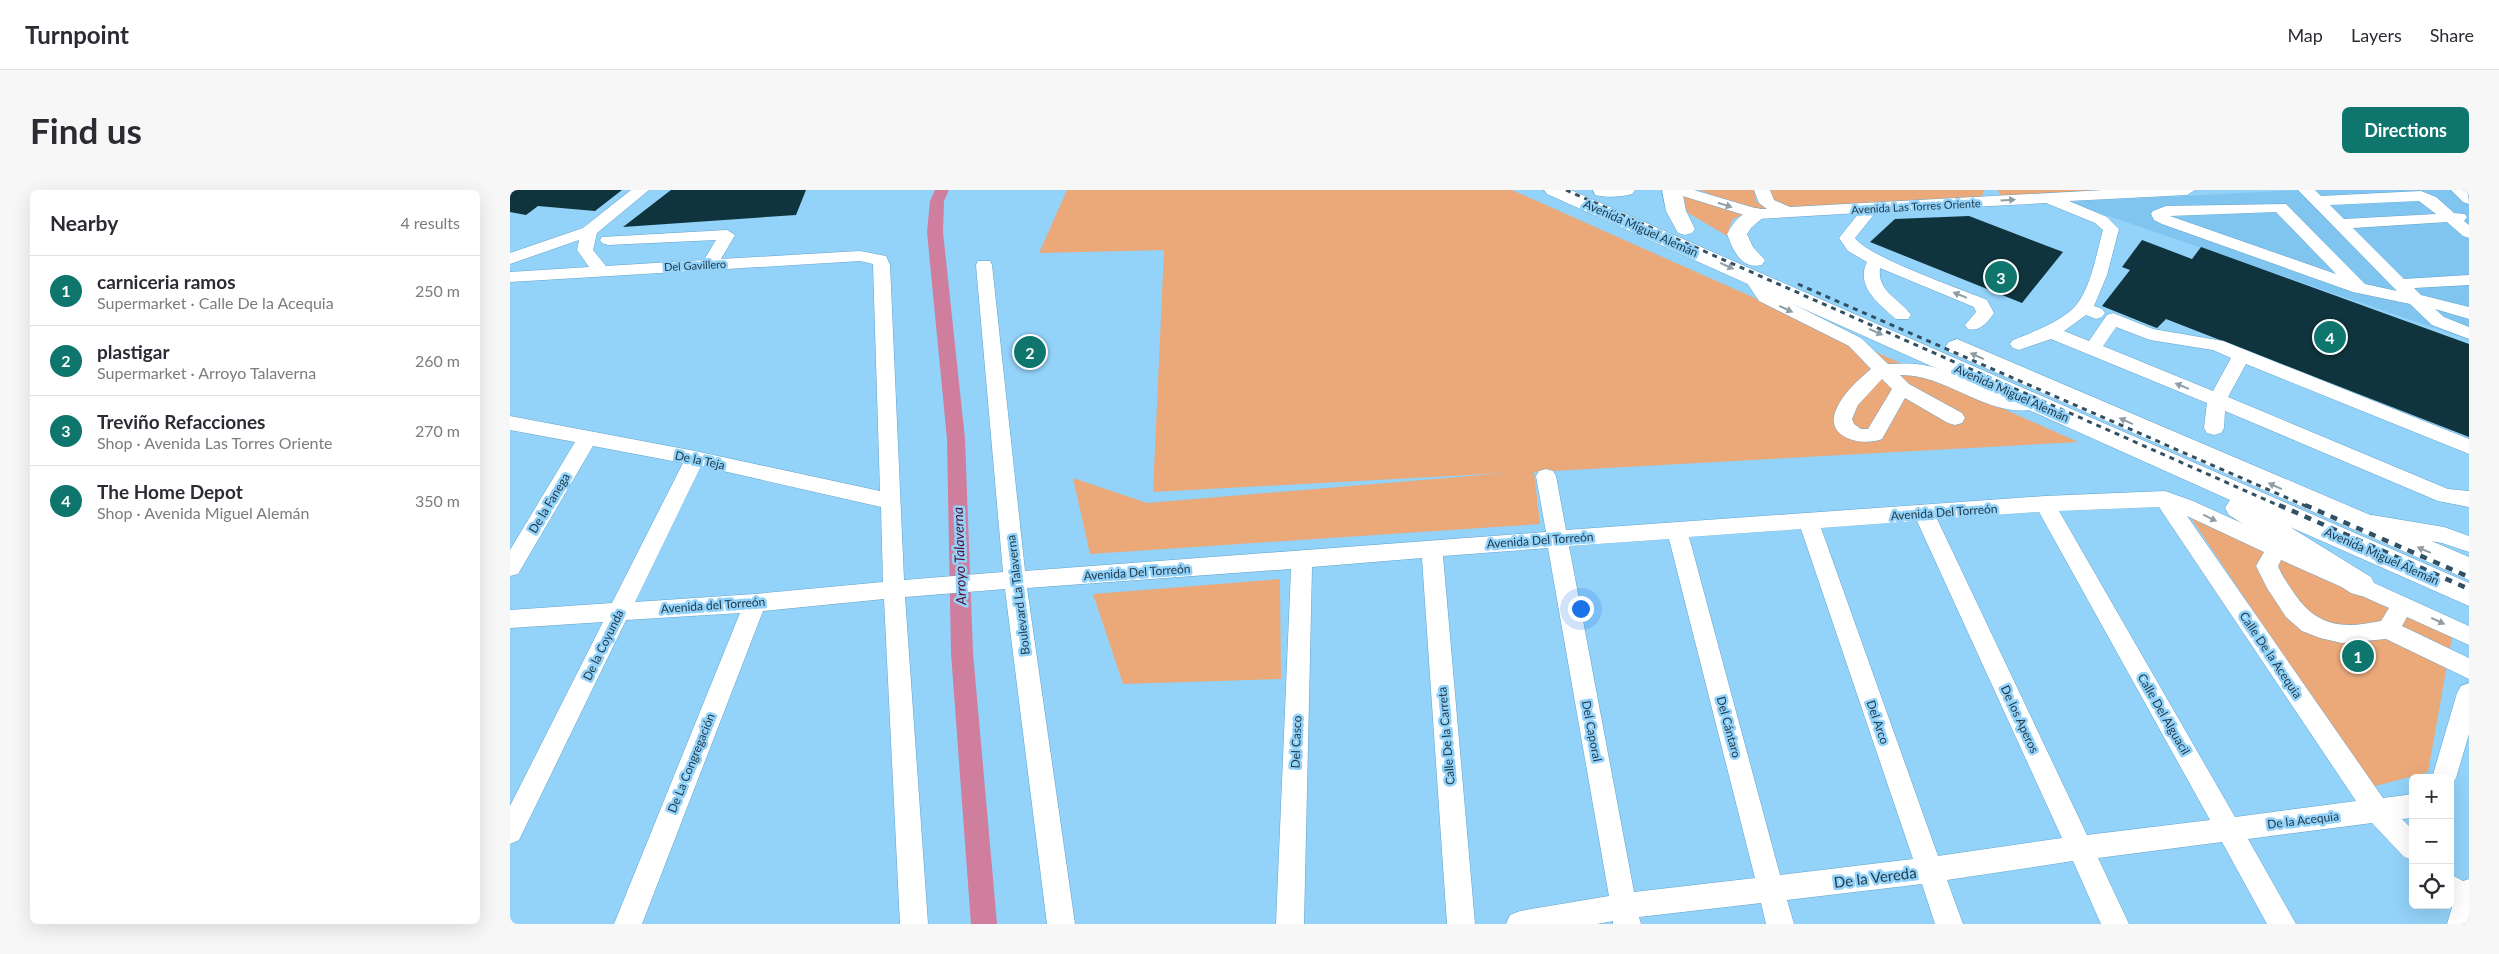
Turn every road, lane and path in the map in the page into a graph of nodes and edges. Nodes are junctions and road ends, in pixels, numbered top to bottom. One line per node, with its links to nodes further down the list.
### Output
1 (641, 190): 20 (street)
2 (1554, 190): 27 (highway, Avenida Miguel Alemán, one-way to 27)
3 (1609, 190): 19 (highway, Avenida Miguel Alemán)
4 (1672, 190): 19 (highway)
5 (1678, 190): 15 (street, Avenida Las Torres Oriente, one-way to 15)
6 (1762, 190): 14 (street)
7 (2187, 190): 11 (street, Avenida Las Torres Oriente)
8 (2459, 190): 12 (street)
9 (1985, 196): 11 (street, Avenida Las Torres Oriente, one-way to 11); 13 (street, Avenida Las Torres Oriente)
10 (2312, 196): 17 (street); 18 (street)
11 (2047, 198): 34 (street)
12 (2469, 199)
13 (1871, 208): 14 (street, Avenida Las Torres Oriente); 24 (street)
14 (1789, 213): 15 (street, Avenida Las Torres Oriente)
15 (1757, 214): 27 (highway)
16 (2469, 217): 17 (street)
17 (2451, 218): 18 (street); 21 (street)
18 (2340, 224): 31 (street)
19 (1684, 229): 27 (highway, Avenida Miguel Alemán)
20 (589, 231): 23 (street); 28 (street)
21 (2469, 233)
22 (608, 240): 25 (street)
23 (510, 259)
24 (1876, 260): 36 (street); 38 (street, one-way to 24)
25 (710, 264): 28 (street, Del Gavillero); 58 (street, Del Gavillero)
26 (984, 265): 73 (street, Boulevard La Talaverna)
27 (1753, 268): 36 (highway, Avenida Miguel Alemán); 44 (street, one-way to 44); 47 (highway, Avenida Miguel Alemán, one-way to 47)
28 (600, 270): 29 (street, Del Gavillero)
29 (510, 278)
30 (2469, 280): 31 (street)
31 (2400, 284): 33 (street)
32 (2359, 288): 32 (street); 33 (street)
33 (2416, 300): 35 (street); 40 (street)
34 (2084, 308): 37 (street); 39 (street)
35 (2469, 313)
36 (1906, 318): 62 (highway, Avenida Miguel Alemán, one-way to 36)
37 (2113, 319): 42 (street); 43 (street)
38 (1974, 325)
39 (2050, 332): 41 (street); 42 (street)
40 (2469, 333)
41 (2019, 344)
42 (2092, 349): 46 (street, one-way to 42)
43 (2242, 355): 46 (street); 52 (street)
44 (1881, 370): 45 (street); 45 (street); 47 (street)
45 (1902, 388): 48 (street)
46 (2217, 400): 50 (street); 57 (street)
47 (2034, 402): 53 (highway, Avenida Miguel Alemán)
48 (1955, 418)
49 (510, 422): 51 (street, De la Teja)
50 (2214, 428)
51 (588, 439): 54 (street, De la Teja); 71 (street, De la Fanega)
52 (2469, 447)
53 (2154, 456): 74 (highway); 77 (highway, Avenida Miguel Alemán)
54 (694, 458): 58 (street, De la Teja); 80 (street, De la Coyunda)
55 (1546, 476): 66 (street, Del Caporal)
56 (2165, 499): 59 (street, Avenida Del Torreón); 69 (street, one-way to 69); 89 (street, Calle De la Acequia)
57 (2469, 499)
58 (890, 501): 76 (street)
59 (2045, 504): 60 (street, Avenida Del Torreón); 90 (street, Calle Del Alguacil)
60 (1924, 514): 61 (street, Avenida Del Torreón); 93 (street, De los Aperos)
61 (1808, 521): 63 (street, Avenida Del Torreón); 94 (street, Del Arco)
62 (2355, 521): 65 (street); 72 (highway, Avenida Miguel Alemán, one-way to 62)
63 (1677, 530): 66 (street, Avenida Del Torreón); 95 (street, Del Cántaro)
64 (2469, 532): 65 (street)
65 (2444, 535): 67 (street)
66 (1556, 539): 68 (street, Avenida Del Torreón); 96 (street, Del Caporal)
67 (2469, 544)
68 (1432, 548): 70 (street, Avenida Del Torreón); 101 (street, Calle De la Carreta)
69 (2276, 549): 74 (street); 82 (street)
70 (1302, 560): 73 (street, Avenida Del Torreón); 100 (street, Del Casco)
71 (510, 568)
72 (2469, 569)
73 (1015, 580): 75 (street, Avenida Del Torreón); 99 (street, Boulevard La Talaverna)
74 (2361, 585): 79 (street)
75 (916, 587): 76 (street, Avenida del Torreón)
76 (894, 590): 78 (street, Avenida del Torreón); 98 (street)
77 (2469, 595)
78 (755, 603): 80 (street, Avenida del Torreón); 97 (street, De La Congregación)
79 (2403, 605): 82 (street); 83 (street, one-way to 83)
80 (620, 611): 81 (street, Avenida del Torreón); 91 (street, De la Coyunda)
81 (510, 620)
82 (2388, 629): 84 (street)
83 (2469, 636)
84 (2469, 669)
85 (2469, 693): 86 (street)
86 (2461, 758): 87 (street)
87 (2447, 774)
88 (2409, 807): 89 (street, De la Acequia)
89 (2377, 811): 90 (street, De la Acequia); 92 (street, Calle De la Acequia)
90 (2229, 828): 93 (street, De la Vereda); 106 (street, Calle Del Alguacil)
91 (510, 832)
92 (2409, 844)
93 (2081, 848): 94 (street, De la Vereda); 105 (street, De los Aperos)
94 (1930, 870): 95 (street, De la Vereda); 104 (street, Del Arco)
95 (1771, 890): 96 (street, De la Vereda); 103 (street, Del Cántaro)
96 (1626, 915): 102 (street, De la Vereda)
97 (628, 924)
98 (914, 924)
99 (1062, 924)
100 (1290, 924)
101 (1461, 924)
102 (1520, 924)
103 (1780, 924)
104 (1949, 924)
105 (2115, 924)
106 (2282, 924)

